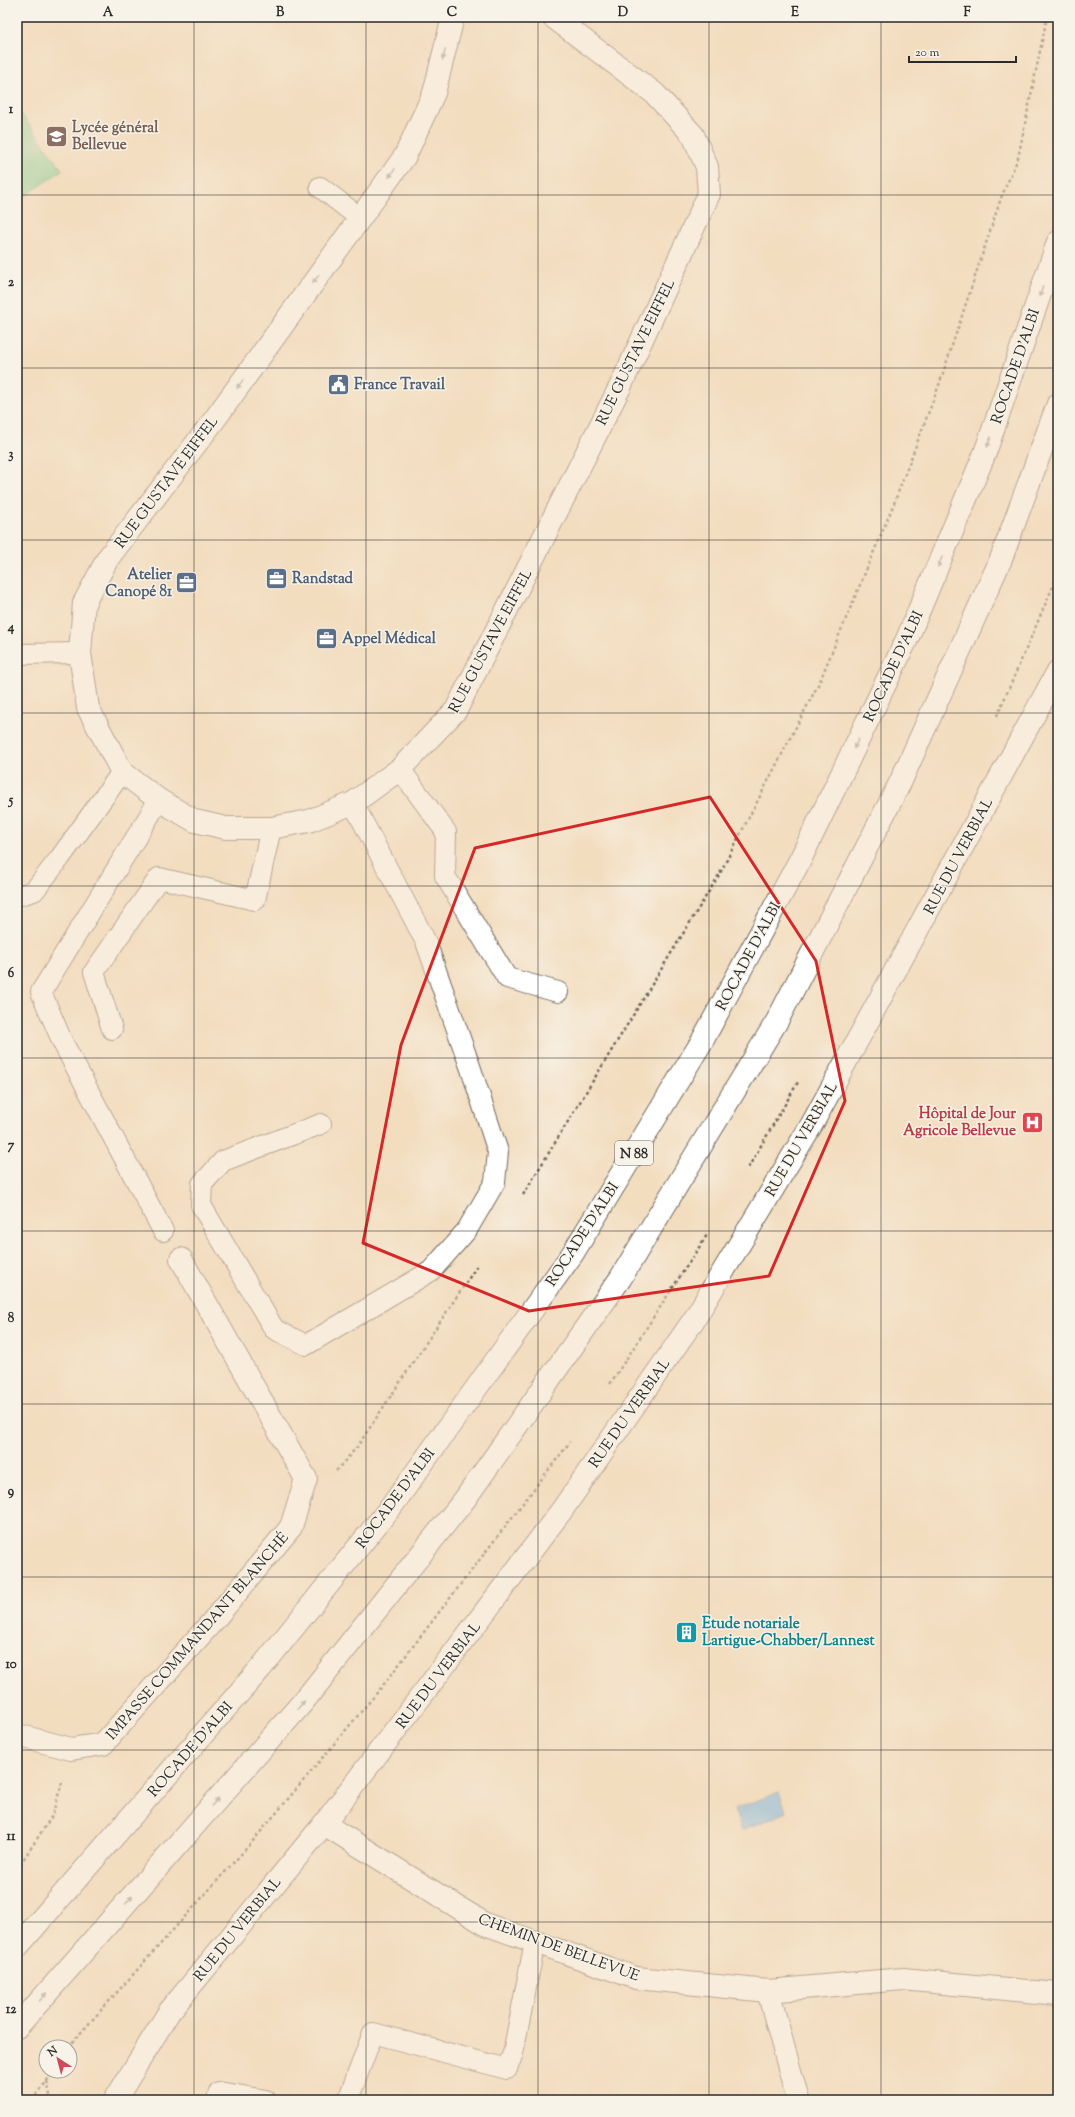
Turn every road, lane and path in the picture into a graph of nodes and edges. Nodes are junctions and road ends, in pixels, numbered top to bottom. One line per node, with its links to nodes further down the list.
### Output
1 (453, 17): 5 (main road, RUE GUSTAVE EIFFEL, one-way to 5)
2 (553, 17): 11 (main road, RUE GUSTAVE EIFFEL)
3 (1047, 17): 20 (path)
4 (320, 187): 5 (lane)
5 (360, 218): 8 (main road, RUE GUSTAVE EIFFEL, one-way to 8)
6 (1058, 242): 30 (main road, ROCADE D'ALBI / N 88, one-way to 30)
7 (1058, 404): 33 (main road, one-way to 7)
8 (80, 653): 9 (lane); 12 (main road, RUE GUSTAVE EIFFEL)
9 (17, 654)
10 (1058, 671): 27 (main road, RUE DU VERBIAL)
11 (400, 769): 14 (main road, RUE GUSTAVE EIFFEL); 17 (lane)
12 (122, 772): 13 (main road, RUE GUSTAVE EIFFEL); 16 (lane)
13 (159, 800): 15 (main road, RUE GUSTAVE EIFFEL); 21 (lane)
14 (353, 802): 15 (main road, RUE GUSTAVE EIFFEL); 19 (lane)
15 (271, 828): 18 (lane)
16 (17, 896)
17 (558, 992)
18 (112, 1029)
19 (321, 1124)
20 (519, 1201)
21 (163, 1231)
22 (181, 1259): 26 (main road, IMPASSE COMMANDANT BLANCHÉ)
23 (481, 1260): 24 (path)
24 (332, 1476)
25 (17, 1735): 26 (main road, IMPASSE COMMANDANT BLANCHÉ)
26 (71, 1749): 28 (path)
27 (324, 1824): 29 (main road, CHEMIN DE BELLEVUE); 37 (main road, RUE DU VERBIAL)
28 (17, 1869)
29 (535, 1942): 31 (main road, CHEMIN DE BELLEVUE); 40 (lane)
30 (17, 1947)
31 (768, 1991): 32 (main road, CHEMIN DE BELLEVUE); 41 (main road)
32 (1058, 1994)
33 (17, 2027)
34 (47, 2081): 35 (path); 36 (path)
35 (32, 2100)
36 (51, 2100)
37 (115, 2100)
38 (217, 2100): 39 (lane)
39 (266, 2100)
40 (348, 2100)
41 (798, 2100)

